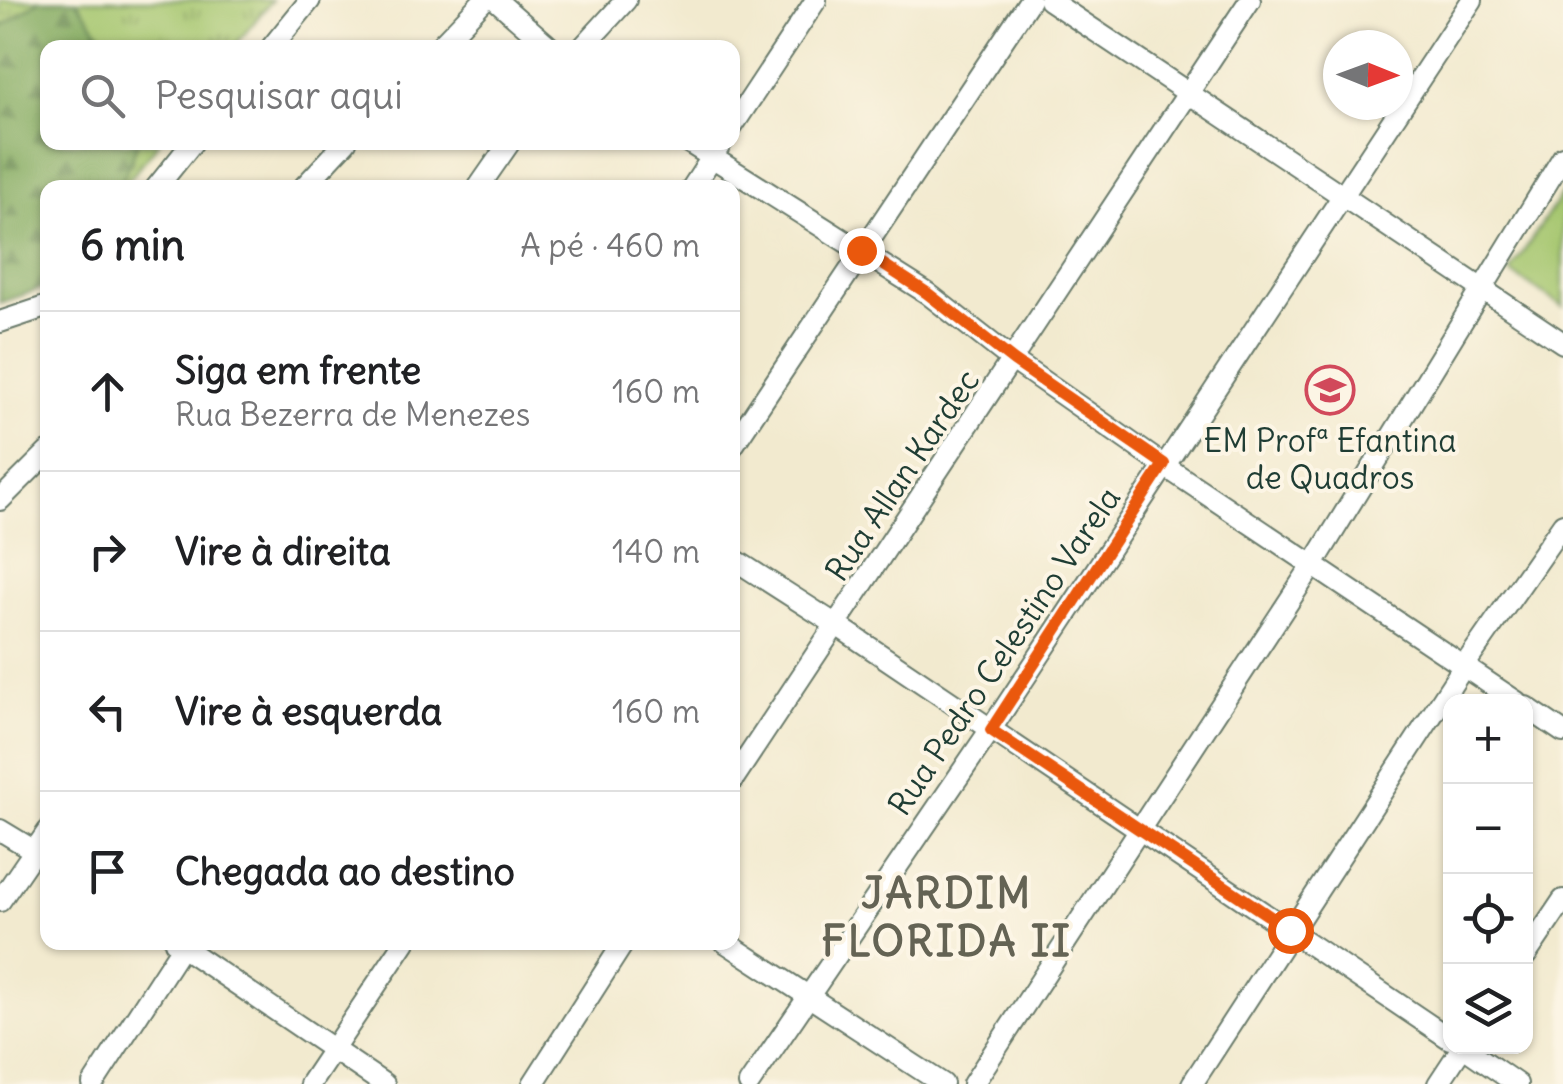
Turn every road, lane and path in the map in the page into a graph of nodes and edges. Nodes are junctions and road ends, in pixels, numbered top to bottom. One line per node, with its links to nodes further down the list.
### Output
1 (310, 0): 10 (street)
2 (484, 0): 11 (street)
3 (496, 0): 12 (street)
4 (626, 0): 13 (street)
5 (816, 0): 15 (street)
6 (1030, 0): 26 (street)
7 (1049, 0): 14 (street)
8 (1250, 0): 14 (street, Rua Allan Kardec)
9 (1472, 0): 25 (street, Rua Pedro Celestino Varela)
10 (278, 40)
11 (446, 40)
12 (542, 40)
13 (589, 40)
14 (1189, 94): 25 (street); 31 (street, Rua Allan Kardec)
15 (740, 115)
16 (187, 150): 21 (street)
17 (339, 150): 22 (street)
18 (504, 150): 23 (street)
19 (717, 150): 24 (street); 26 (street)
20 (1563, 157): 27 (street)
21 (162, 180)
22 (310, 180)
23 (484, 180)
24 (697, 180)
25 (1342, 194): 27 (street); 34 (street, Rua Pedro Celestino Varela)
26 (861, 250): 31 (street); 32 (street)
27 (1481, 286): 30 (street); 38 (street)
28 (40, 309): 29 (street)
29 (0, 322)
30 (1563, 344)
31 (1014, 361): 34 (street); 39 (street, Rua Allan Kardec)
32 (740, 435)
33 (40, 460): 35 (street)
34 (1164, 464): 38 (street); 43 (street, Rua Pedro Celestino Varela)
35 (0, 500)
36 (1563, 524): 40 (street)
37 (740, 563): 39 (street)
38 (1314, 563): 40 (street); 46 (street)
39 (838, 626): 43 (street); 45 (street, Rua Allan Kardec)
40 (1464, 666): 41 (street); 52 (street)
41 (1505, 694)
42 (1533, 712): 44 (street)
43 (991, 730): 46 (street); 59 (street, Rua Pedro Celestino Varela)
44 (1563, 732)
45 (740, 768)
46 (1139, 828): 52 (street); 70 (street)
47 (0, 830): 48 (street)
48 (40, 853)
49 (40, 855): 51 (street)
50 (1563, 900): 53 (street)
51 (0, 901)
52 (1290, 930): 60 (street); 71 (street)
53 (1533, 945)
54 (177, 950): 64 (street)
55 (190, 950): 61 (street)
56 (400, 950): 61 (street)
57 (619, 950): 67 (street)
58 (737, 950): 59 (street)
59 (807, 996): 68 (street, Rua Pedro Celestino Varela); 69 (street)
60 (1443, 1034)
61 (332, 1049): 65 (street); 66 (street)
62 (1457, 1054): 72 (street)
63 (1472, 1054): 73 (street)
64 (93, 1084)
65 (310, 1084)
66 (384, 1084)
67 (533, 1084)
68 (749, 1084)
69 (943, 1084)
70 (972, 1084)
71 (1192, 1084)
72 (1438, 1084)
73 (1517, 1084)

